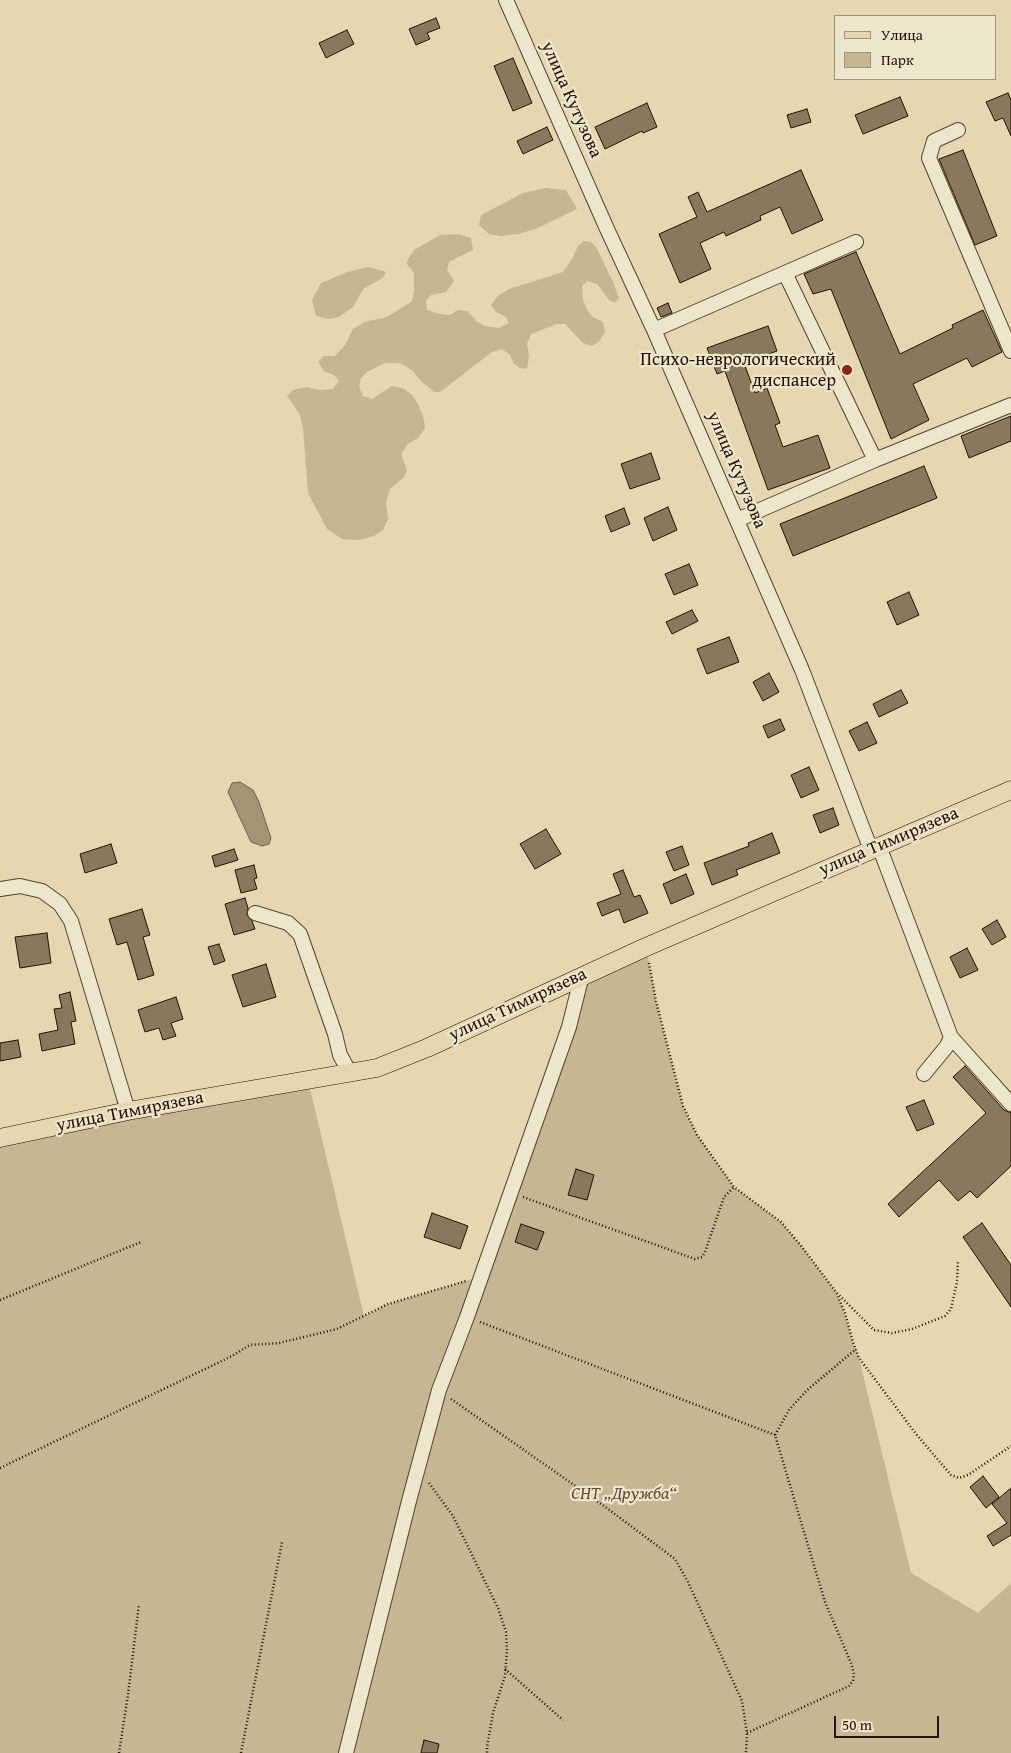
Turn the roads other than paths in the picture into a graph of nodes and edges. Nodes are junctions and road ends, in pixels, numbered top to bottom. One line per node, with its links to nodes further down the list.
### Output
1 (506, 0): 5 (street, улица Кутузова)
2 (958, 130): 6 (street)
3 (856, 242): 4 (street)
4 (786, 273): 5 (street); 8 (street)
5 (654, 330): 9 (street, улица Кутузова)
6 (1011, 351)
7 (1011, 405): 8 (street)
8 (875, 460): 9 (street)
9 (737, 520): 11 (street, улица Кутузова)
10 (1011, 790): 11 (main road, улица Тимирязева)
11 (875, 848): 14 (main road, улица Тимирязева); 15 (street, улица Кутузова)
12 (0, 889): 19 (street)
13 (255, 913): 16 (street)
14 (582, 974): 16 (main road, улица Тимирязева); 21 (street)
15 (951, 1037): 17 (street); 18 (street)
16 (350, 1073): 19 (main road, улица Тимирязева)
17 (924, 1074)
18 (1011, 1104)
19 (128, 1111): 20 (main road, улица Тимирязева)
20 (0, 1138)
21 (346, 1753)

